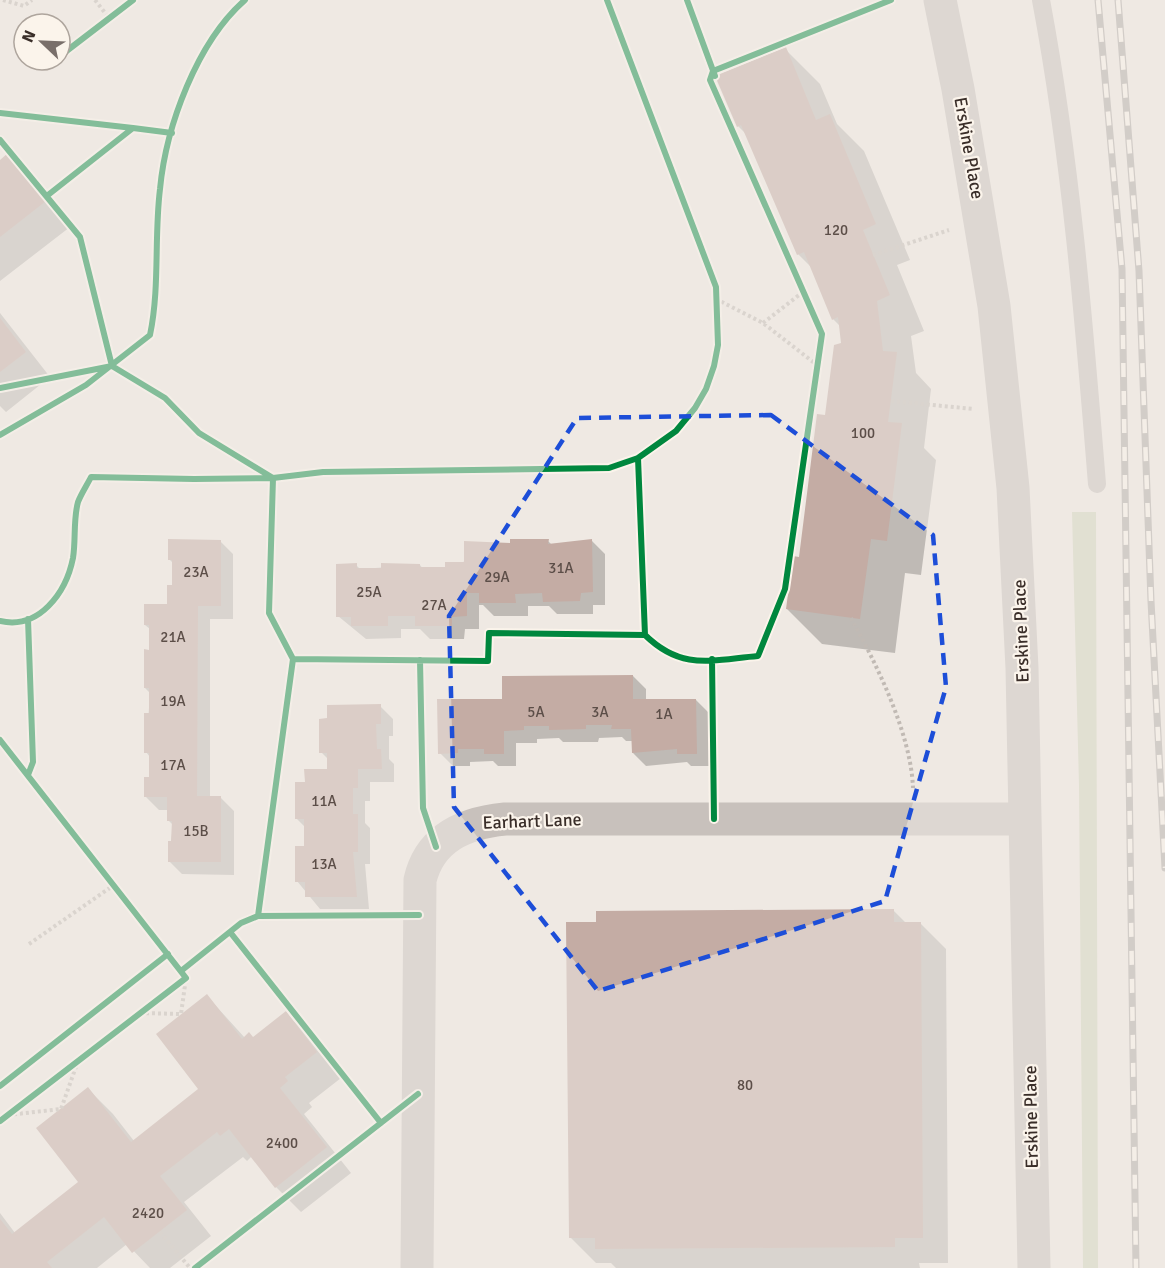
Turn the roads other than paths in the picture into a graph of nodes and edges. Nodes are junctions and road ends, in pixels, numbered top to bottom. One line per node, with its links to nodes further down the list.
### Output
1 (940, 0): 4 (street, Erskine Place)
2 (1041, 0): 3 (lane)
3 (1097, 484)
4 (1025, 819): 5 (street, Earhart Lane); 6 (street, Erskine Place)
5 (417, 1268)
6 (1034, 1268)

